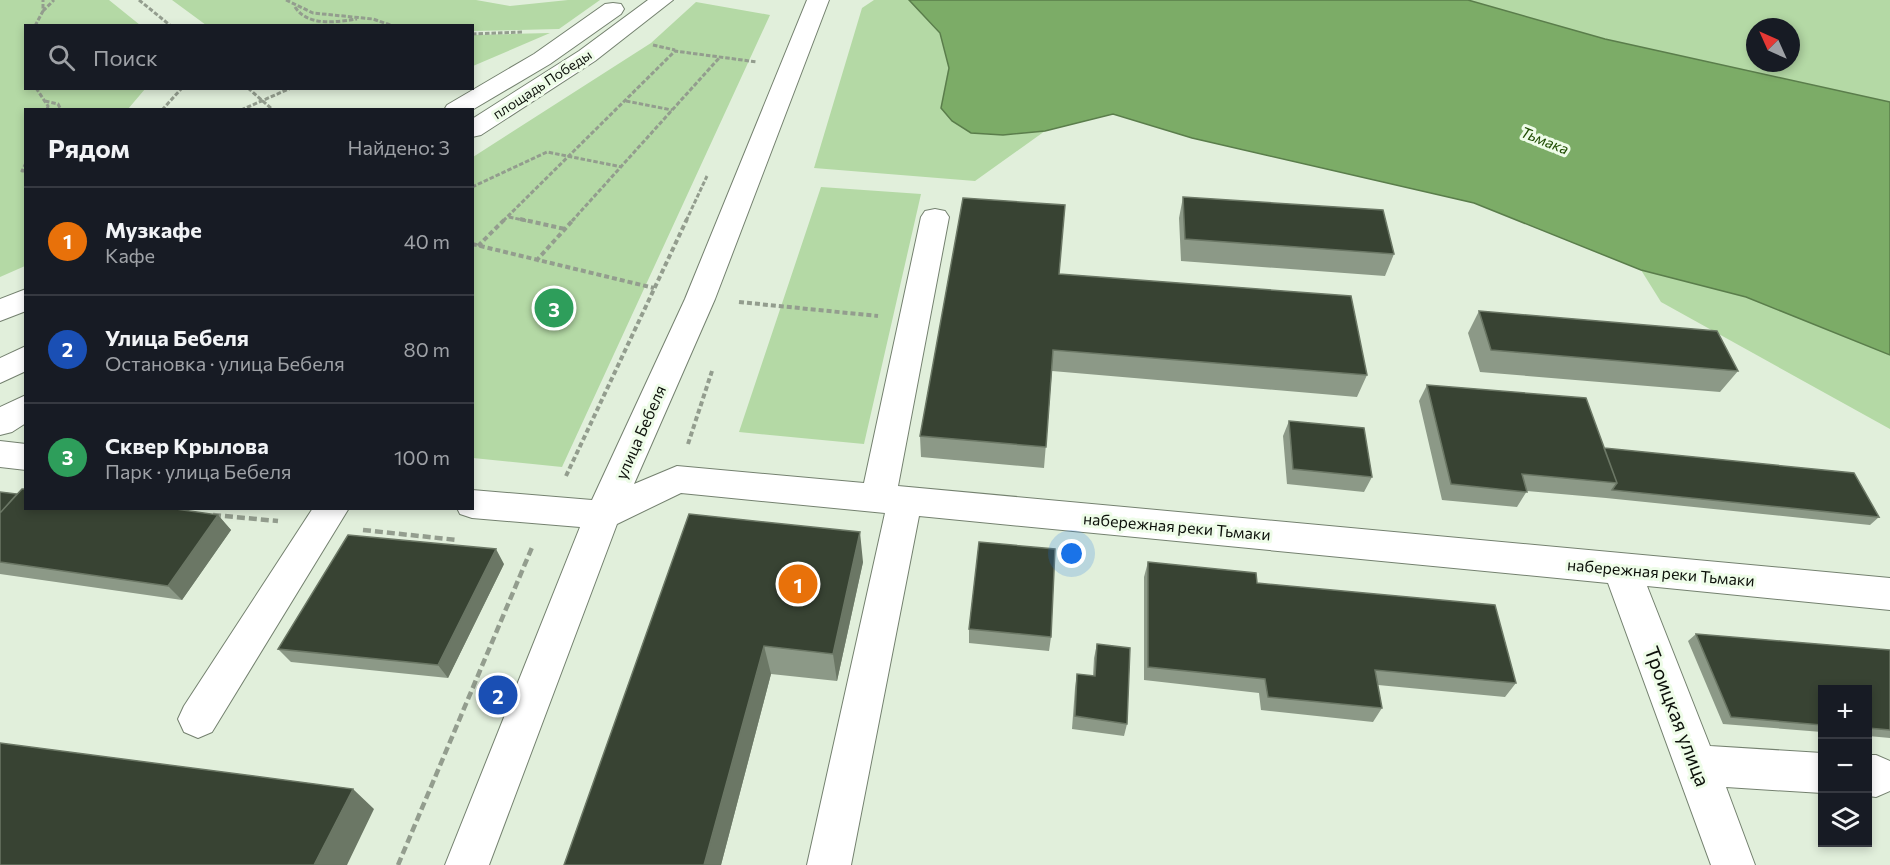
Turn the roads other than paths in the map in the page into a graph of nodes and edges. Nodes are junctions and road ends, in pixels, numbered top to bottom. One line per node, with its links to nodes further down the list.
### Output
1 (626, 0): 4 (street, площадь Победы)
2 (662, 0): 7 (street, площадь Победы)
3 (813, 11): 20 (street, улица Бебеля)
4 (501, 84): 5 (street, площадь Победы); 6 (street, площадь Победы)
5 (449, 108)
6 (459, 108)
7 (474, 129)
8 (935, 216): 17 (street)
9 (24, 300): 10 (street)
10 (0, 311)
11 (24, 358): 12 (street)
12 (0, 372)
13 (24, 408): 14 (street)
14 (0, 423)
15 (0, 454): 16 (street)
16 (24, 457)
17 (891, 499): 20 (street, набережная реки Тьмаки); 21 (street, набережная реки Тьмаки); 27 (street)
18 (474, 504): 20 (street)
19 (331, 510): 23 (street)
20 (603, 515): 26 (street, улица Бебеля)
21 (1621, 568): 22 (street, набережная реки Тьмаки); 24 (street, Троицкая улица)
22 (1890, 594)
23 (198, 719)
24 (1697, 765): 25 (street); 28 (street, Троицкая улица)
25 (1818, 773)
26 (467, 865)
27 (829, 865)
28 (1733, 865)

